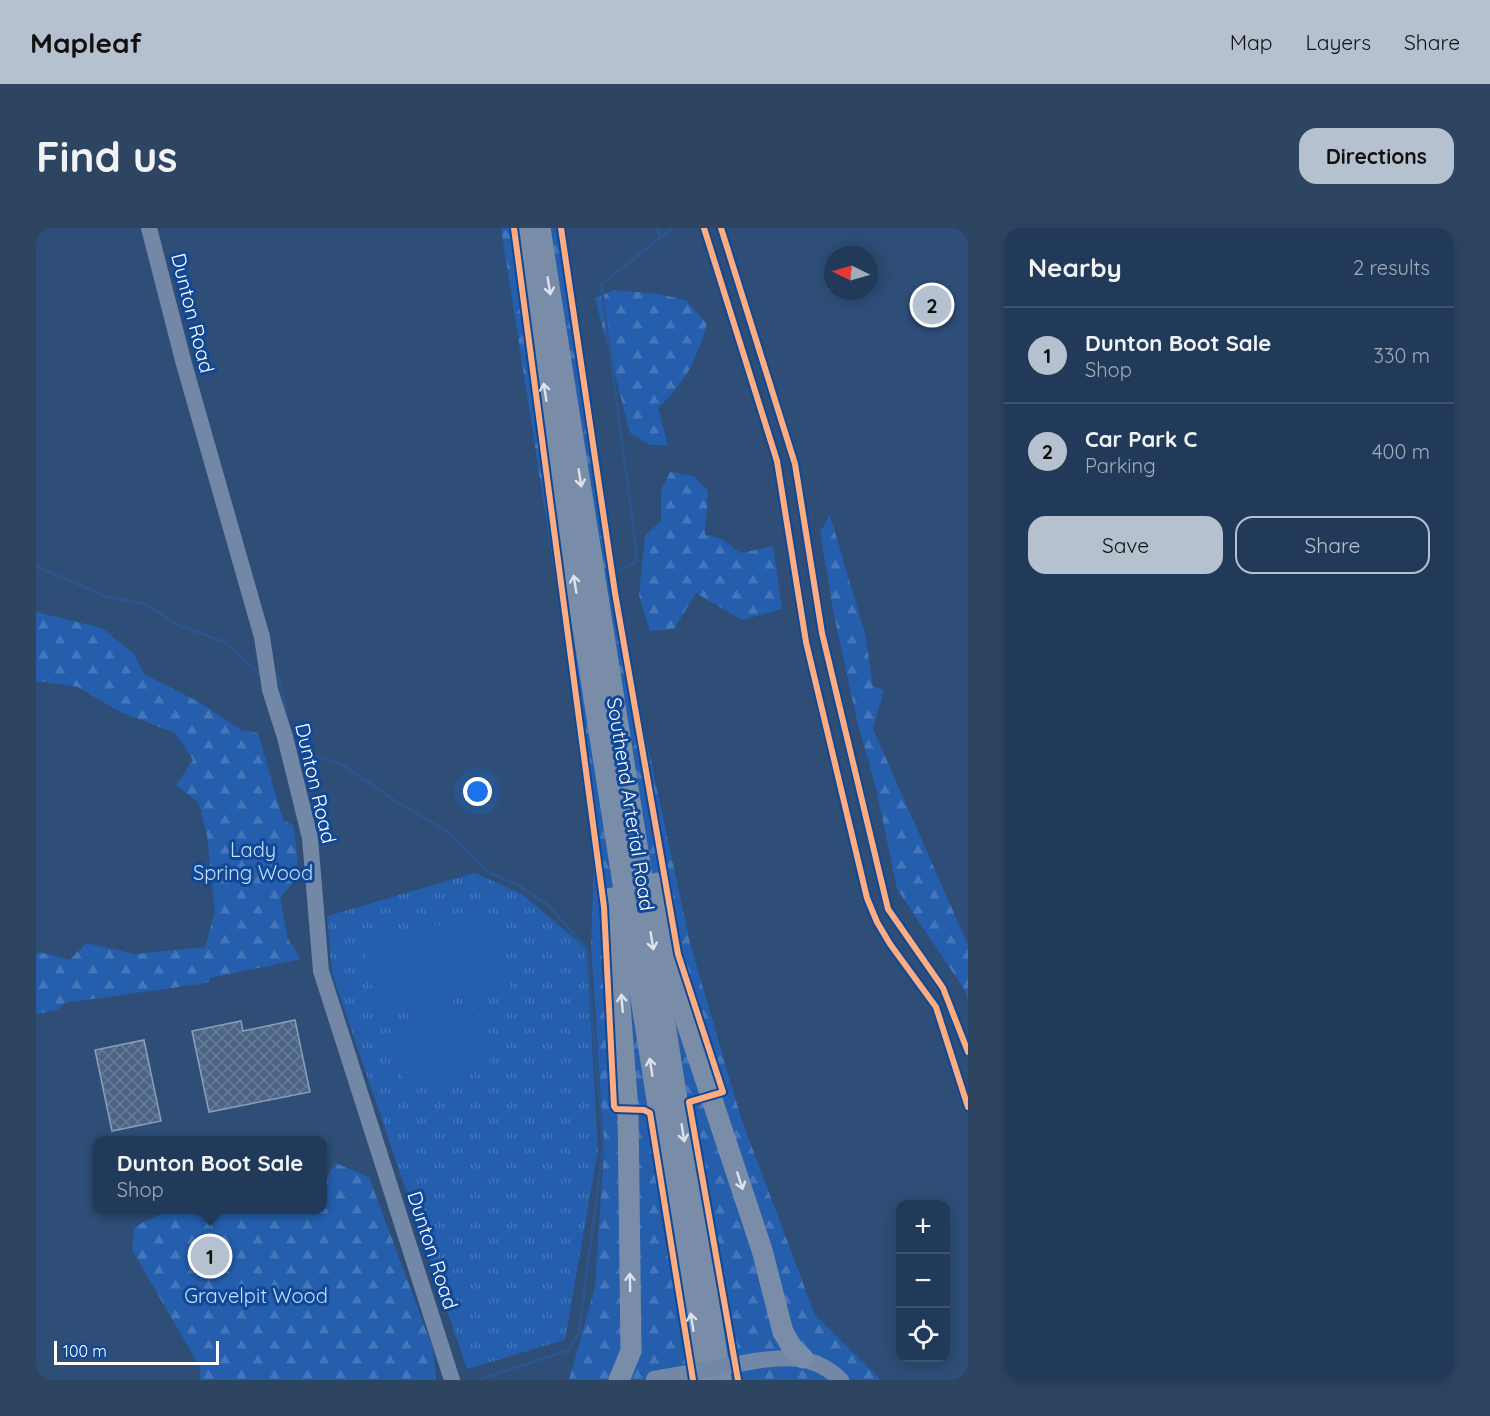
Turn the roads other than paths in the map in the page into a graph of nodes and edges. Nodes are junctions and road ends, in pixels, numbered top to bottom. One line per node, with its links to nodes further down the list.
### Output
1 (149, 228): 7 (street, Dunton Road)
2 (520, 228): 4 (highway, Southend Arterial Road, one-way to 2)
3 (540, 228): 5 (highway, Southend Arterial Road, one-way to 5)
4 (580, 616): 8 (highway, one-way to 4); 10 (highway, Southend Arterial Road, one-way to 4)
5 (611, 678): 6 (highway, one-way to 6); 11 (highway, Southend Arterial Road, one-way to 11)
6 (803, 1358): 9 (street, bridge); 12 (street)
7 (452, 1380)
8 (619, 1380)
9 (652, 1380)
10 (701, 1380)
11 (721, 1380)
12 (841, 1380)

